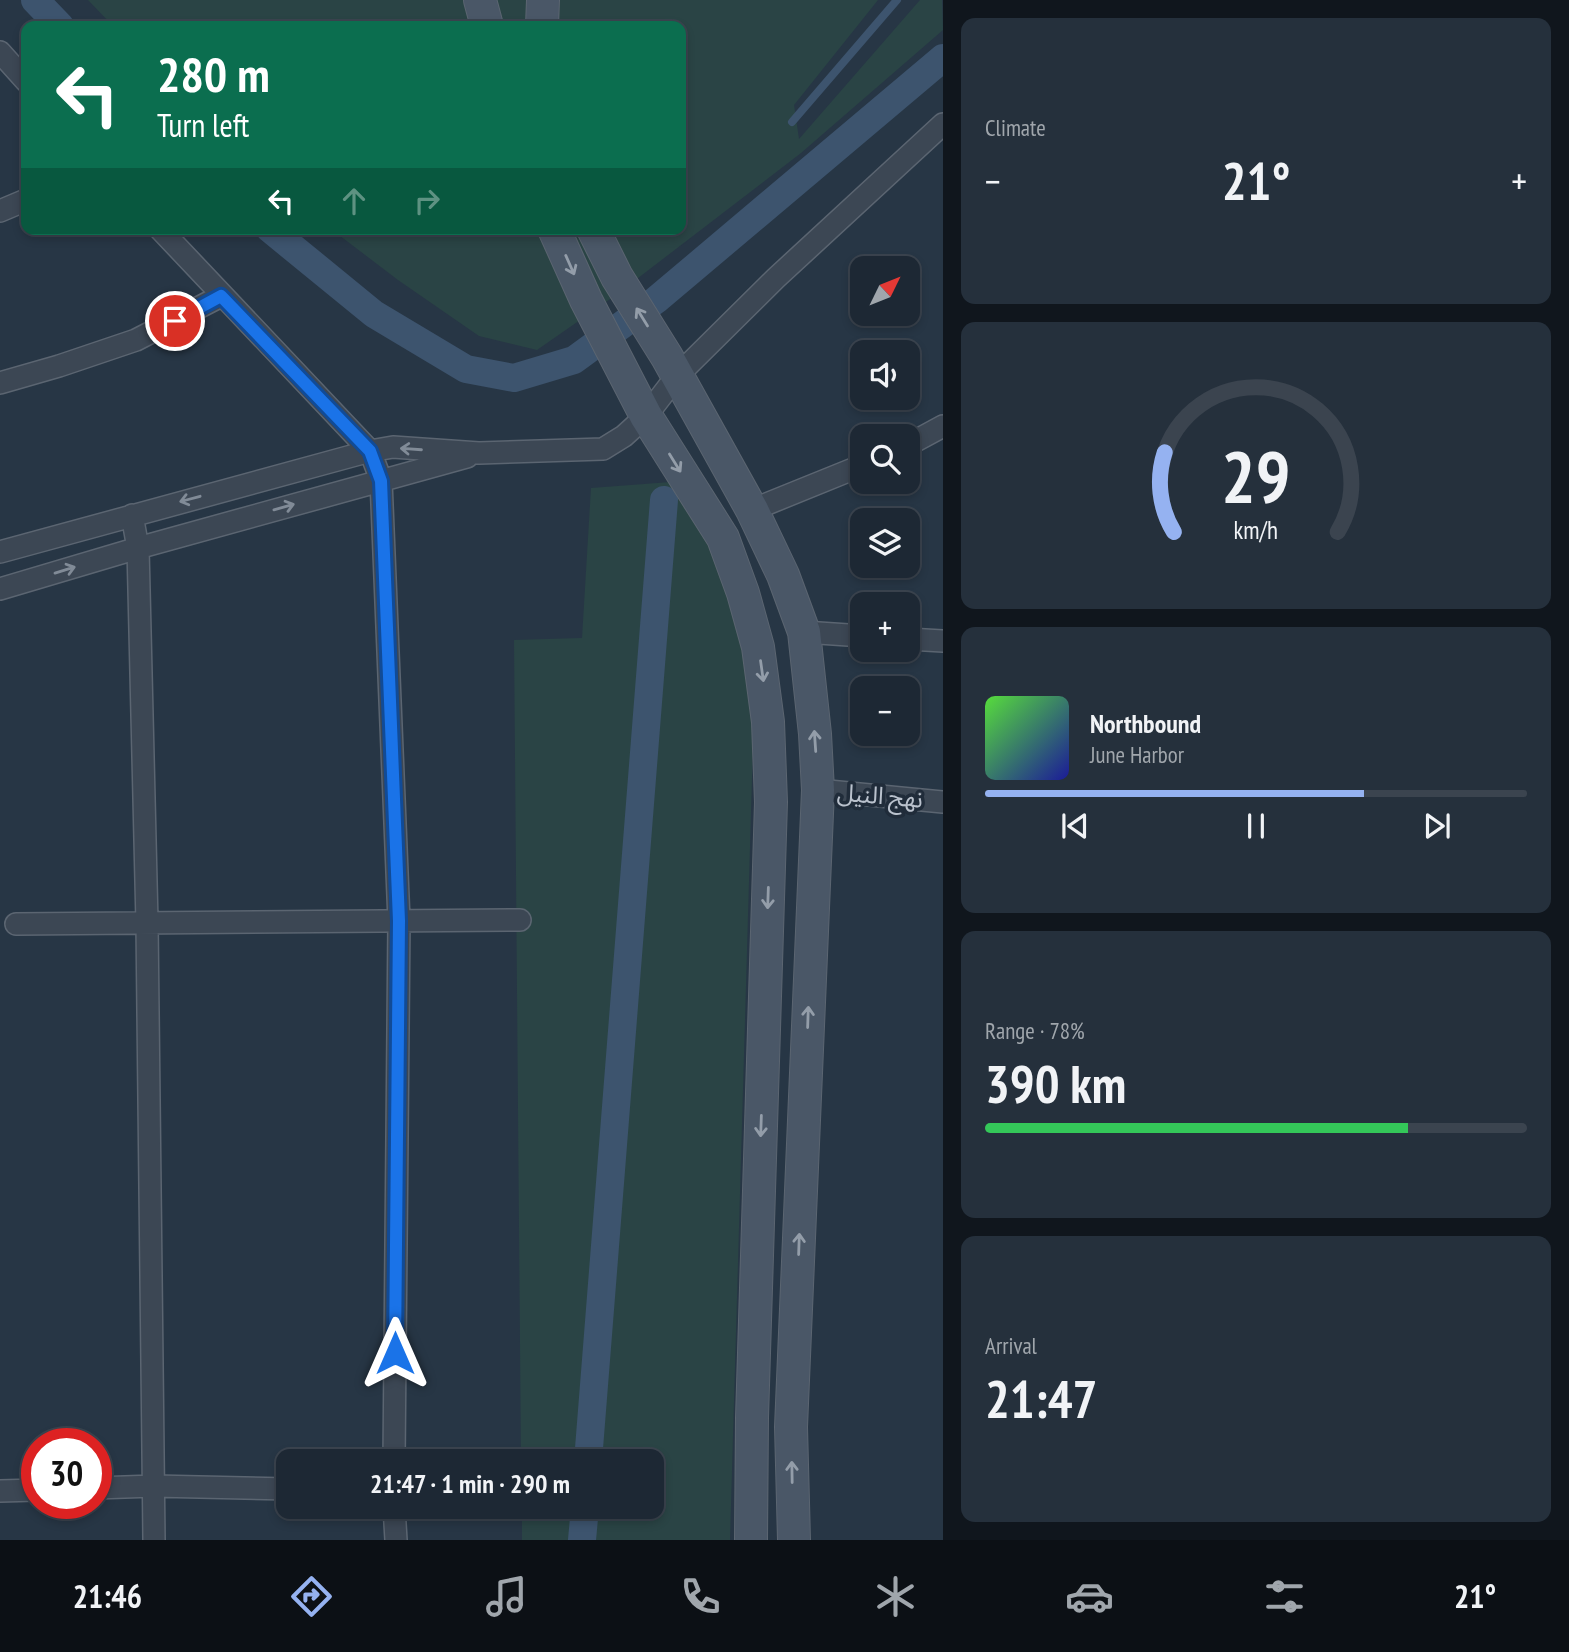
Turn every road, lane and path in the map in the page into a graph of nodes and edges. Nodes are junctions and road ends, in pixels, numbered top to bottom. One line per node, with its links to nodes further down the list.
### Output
1 (480, 0): 3 (street)
2 (543, 0): 4 (street)
3 (486, 21)
4 (542, 21)
5 (0, 52): 6 (street)
6 (21, 75)
7 (943, 124): 14 (street)
8 (21, 202): 9 (street)
9 (0, 211)
10 (165, 235): 13 (street)
11 (557, 235): 16 (street, one-way to 16)
12 (596, 235): 14 (street, one-way to 12)
13 (221, 296): 15 (street); 19 (street)
14 (671, 367): 16 (street); 23 (street)
15 (0, 383)
16 (646, 416): 20 (street); 47 (street, one-way to 47)
17 (943, 426): 18 (street)
18 (920, 438)
19 (370, 451): 20 (street, one-way to 19); 22 (street); 24 (street, one-way to 24)
20 (479, 453): 22 (street)
21 (850, 470): 23 (street)
22 (381, 481): 25 (street, one-way to 22); 35 (street)
23 (752, 510): 28 (street)
24 (132, 515): 25 (street); 26 (street)
25 (138, 548): 27 (street, one-way to 25); 36 (street)
26 (0, 552)
27 (0, 589)
28 (804, 632): 29 (street); 32 (street, one-way to 28)
29 (850, 635)
30 (920, 640): 31 (street)
31 (943, 642)
32 (818, 790): 33 (street, نهج النيل); 48 (street, one-way to 32)
33 (943, 802)
34 (520, 920): 35 (street)
35 (399, 921): 36 (street); 38 (street)
36 (147, 923): 37 (street); 39 (street)
37 (16, 924)
38 (394, 1449)
39 (154, 1486): 40 (street); 41 (street); 45 (street)
40 (112, 1487)
41 (276, 1489)
42 (21, 1490): 43 (street)
43 (0, 1491)
44 (395, 1519): 46 (street)
45 (154, 1540)
46 (396, 1540)
47 (751, 1540)
48 (794, 1540)

